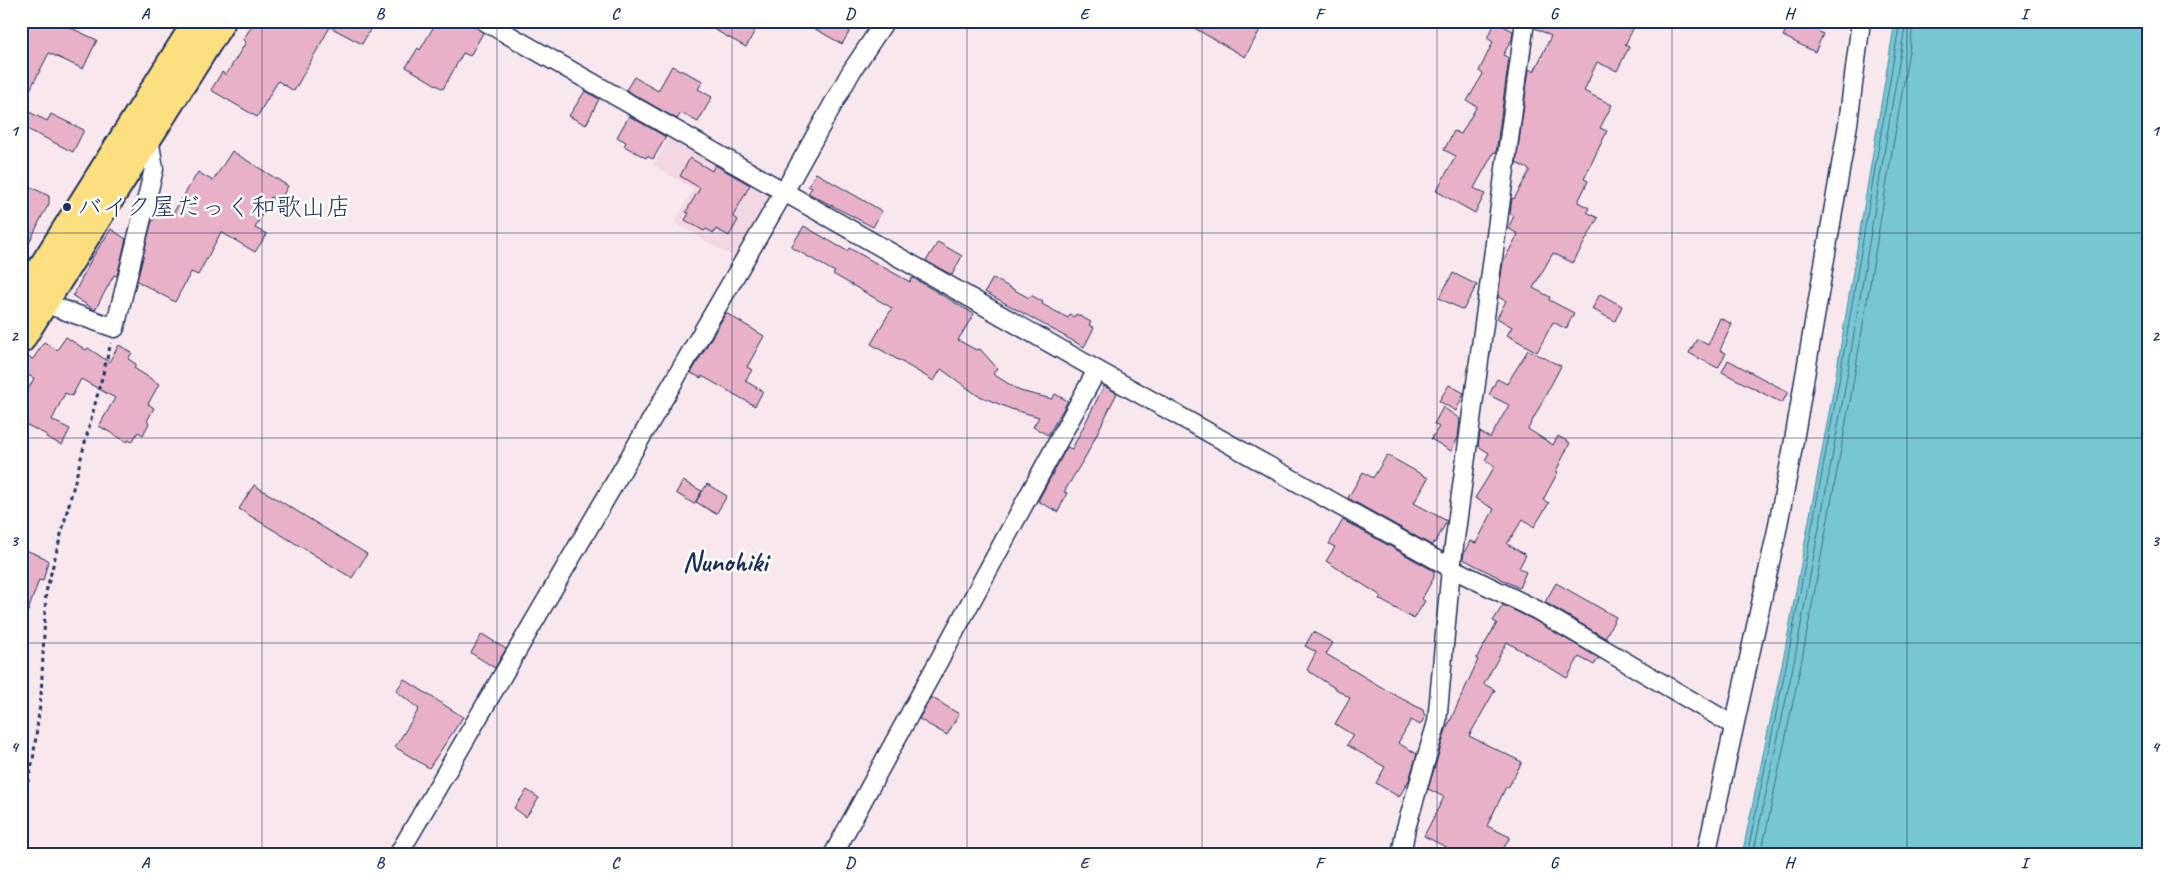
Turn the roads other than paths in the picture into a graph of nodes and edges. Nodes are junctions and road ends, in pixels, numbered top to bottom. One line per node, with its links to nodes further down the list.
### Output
1 (197, 21): 7 (highway)
2 (222, 21): 7 (highway)
3 (484, 21): 8 (street)
4 (886, 21): 8 (street)
5 (1525, 21): 12 (street)
6 (1861, 21): 13 (street)
7 (140, 132): 9 (highway); 9 (street)
8 (784, 192): 11 (street); 14 (street)
9 (28, 298): 10 (highway)
10 (21, 340)
11 (1096, 370): 12 (street); 15 (street)
12 (1451, 568): 13 (street); 16 (street)
13 (1733, 725): 17 (street)
14 (398, 855)
15 (833, 855)
16 (1401, 855)
17 (1706, 855)

